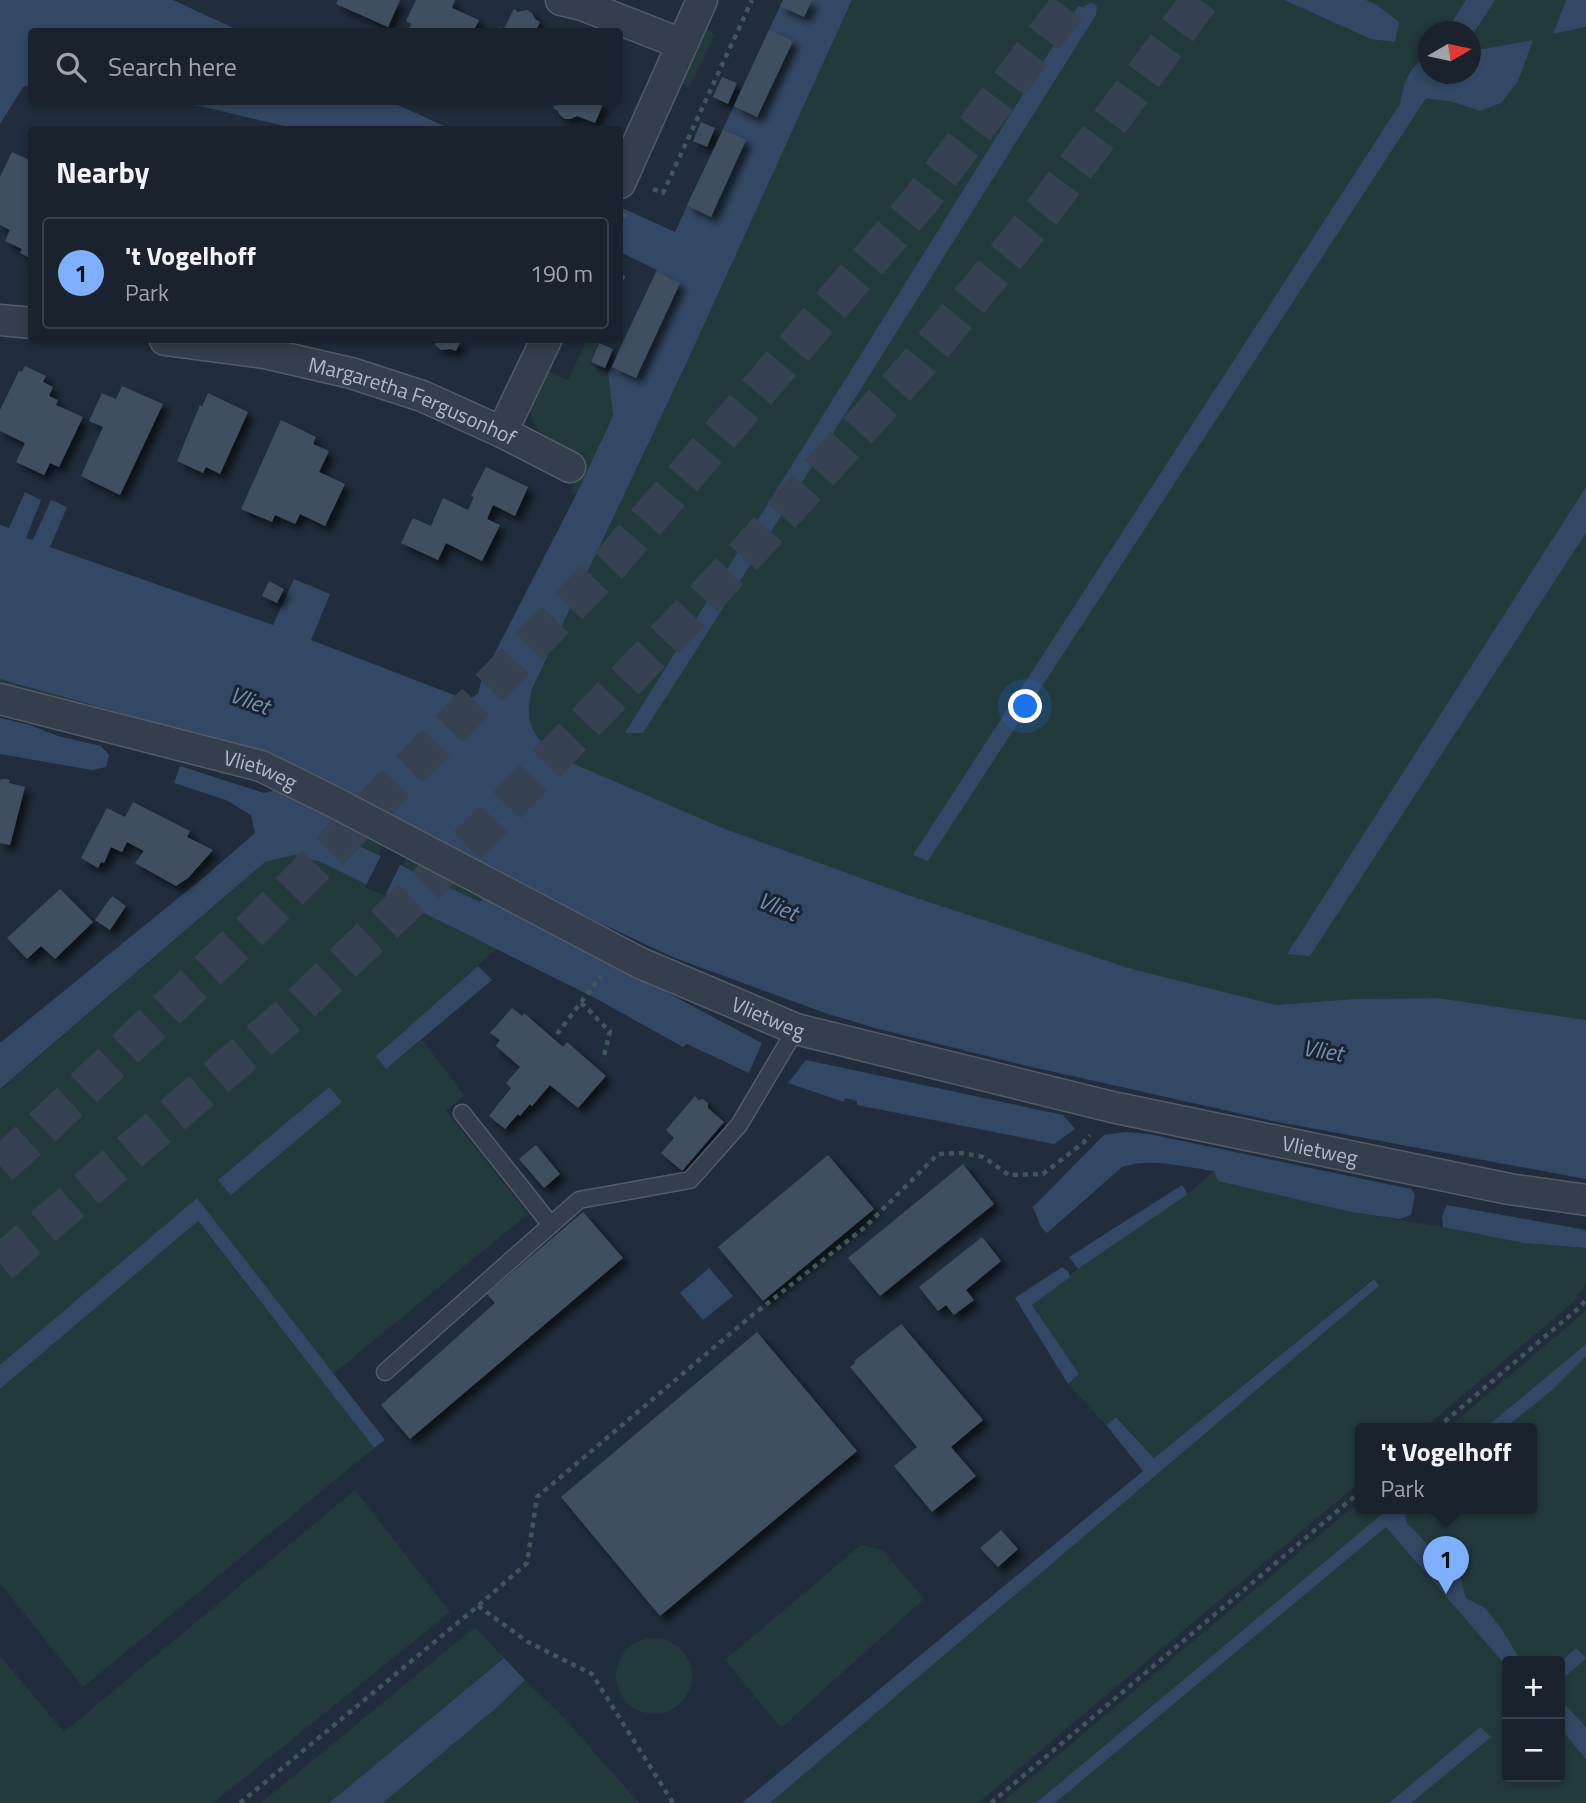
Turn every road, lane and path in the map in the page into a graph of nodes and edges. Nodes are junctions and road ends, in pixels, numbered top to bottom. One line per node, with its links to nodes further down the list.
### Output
1 (561, 0): 4 (street)
2 (702, 0): 4 (street)
3 (752, 0): 6 (path)
4 (682, 44): 5 (street)
5 (623, 176)
6 (652, 188)
7 (623, 278): 8 (path)
8 (628, 280)
9 (0, 320): 10 (street)
10 (28, 323)
11 (188, 343): 13 (street, Margaretha Fergusonhof)
12 (545, 343): 13 (street)
13 (502, 432): 14 (street, Margaretha Fergusonhof)
14 (570, 467)
15 (0, 699): 18 (street, Vlietweg)
16 (586, 996): 17 (path)
17 (581, 1003): 19 (path); 20 (path)
18 (796, 1029): 21 (street, Vlietweg); 24 (lane)
19 (557, 1034)
20 (603, 1059)
21 (1112, 1107): 23 (street, Vlietweg); 29 (path)
22 (462, 1114): 24 (lane)
23 (1586, 1200)
24 (551, 1225): 26 (lane)
25 (1586, 1300): 27 (path)
26 (385, 1372)
27 (1443, 1423)
28 (1355, 1496): 32 (path)
29 (478, 1606): 30 (path); 31 (path)
30 (240, 1803)
31 (673, 1803)
32 (991, 1803)

